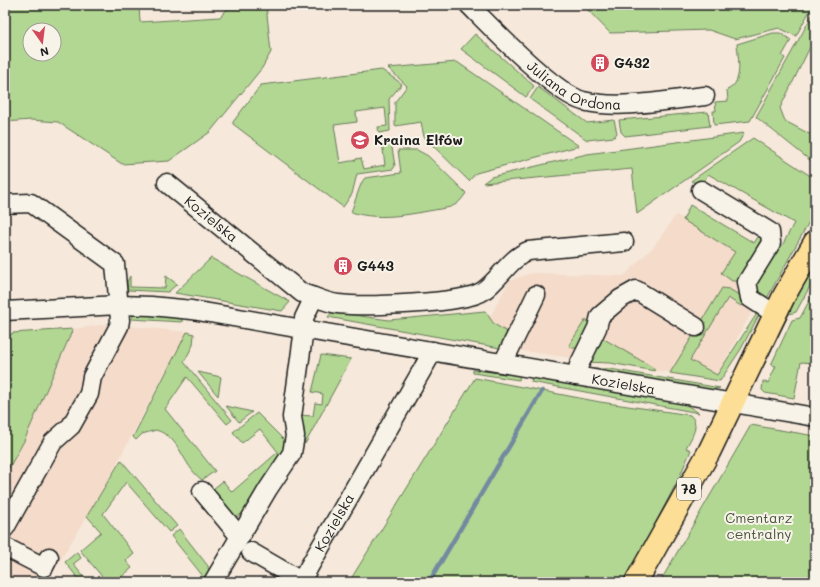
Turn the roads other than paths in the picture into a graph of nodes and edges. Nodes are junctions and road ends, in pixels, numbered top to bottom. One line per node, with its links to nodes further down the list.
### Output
1 (468, 5): 2 (street, Juliana Ordona)
2 (705, 96)
3 (167, 182): 9 (street, Kozielska)
4 (701, 190): 12 (street)
5 (5, 204): 10 (street)
6 (624, 242): 9 (street, Kozielska)
7 (815, 242): 12 (main road, 78)
8 (536, 295): 16 (street)
9 (314, 297): 14 (street)
10 (119, 305): 11 (street, Kozielska); 14 (street, Kozielska); 21 (street)
11 (5, 311)
12 (775, 314): 18 (main road, 78)
13 (696, 327): 17 (street)
14 (304, 330): 15 (street, Kozielska); 22 (street)
15 (433, 351): 16 (street, Kozielska); 24 (street, Kozielska)
16 (503, 363): 17 (street, Kozielska)
17 (576, 376): 18 (street, Kozielska)
18 (731, 403): 19 (street, Kozielska); 27 (main road, 78)
19 (815, 417)
20 (202, 490): 22 (street)
21 (5, 528)
22 (240, 537): 26 (street)
23 (5, 547): 25 (street)
24 (251, 552)
25 (49, 557)
26 (213, 582)
27 (636, 582)

